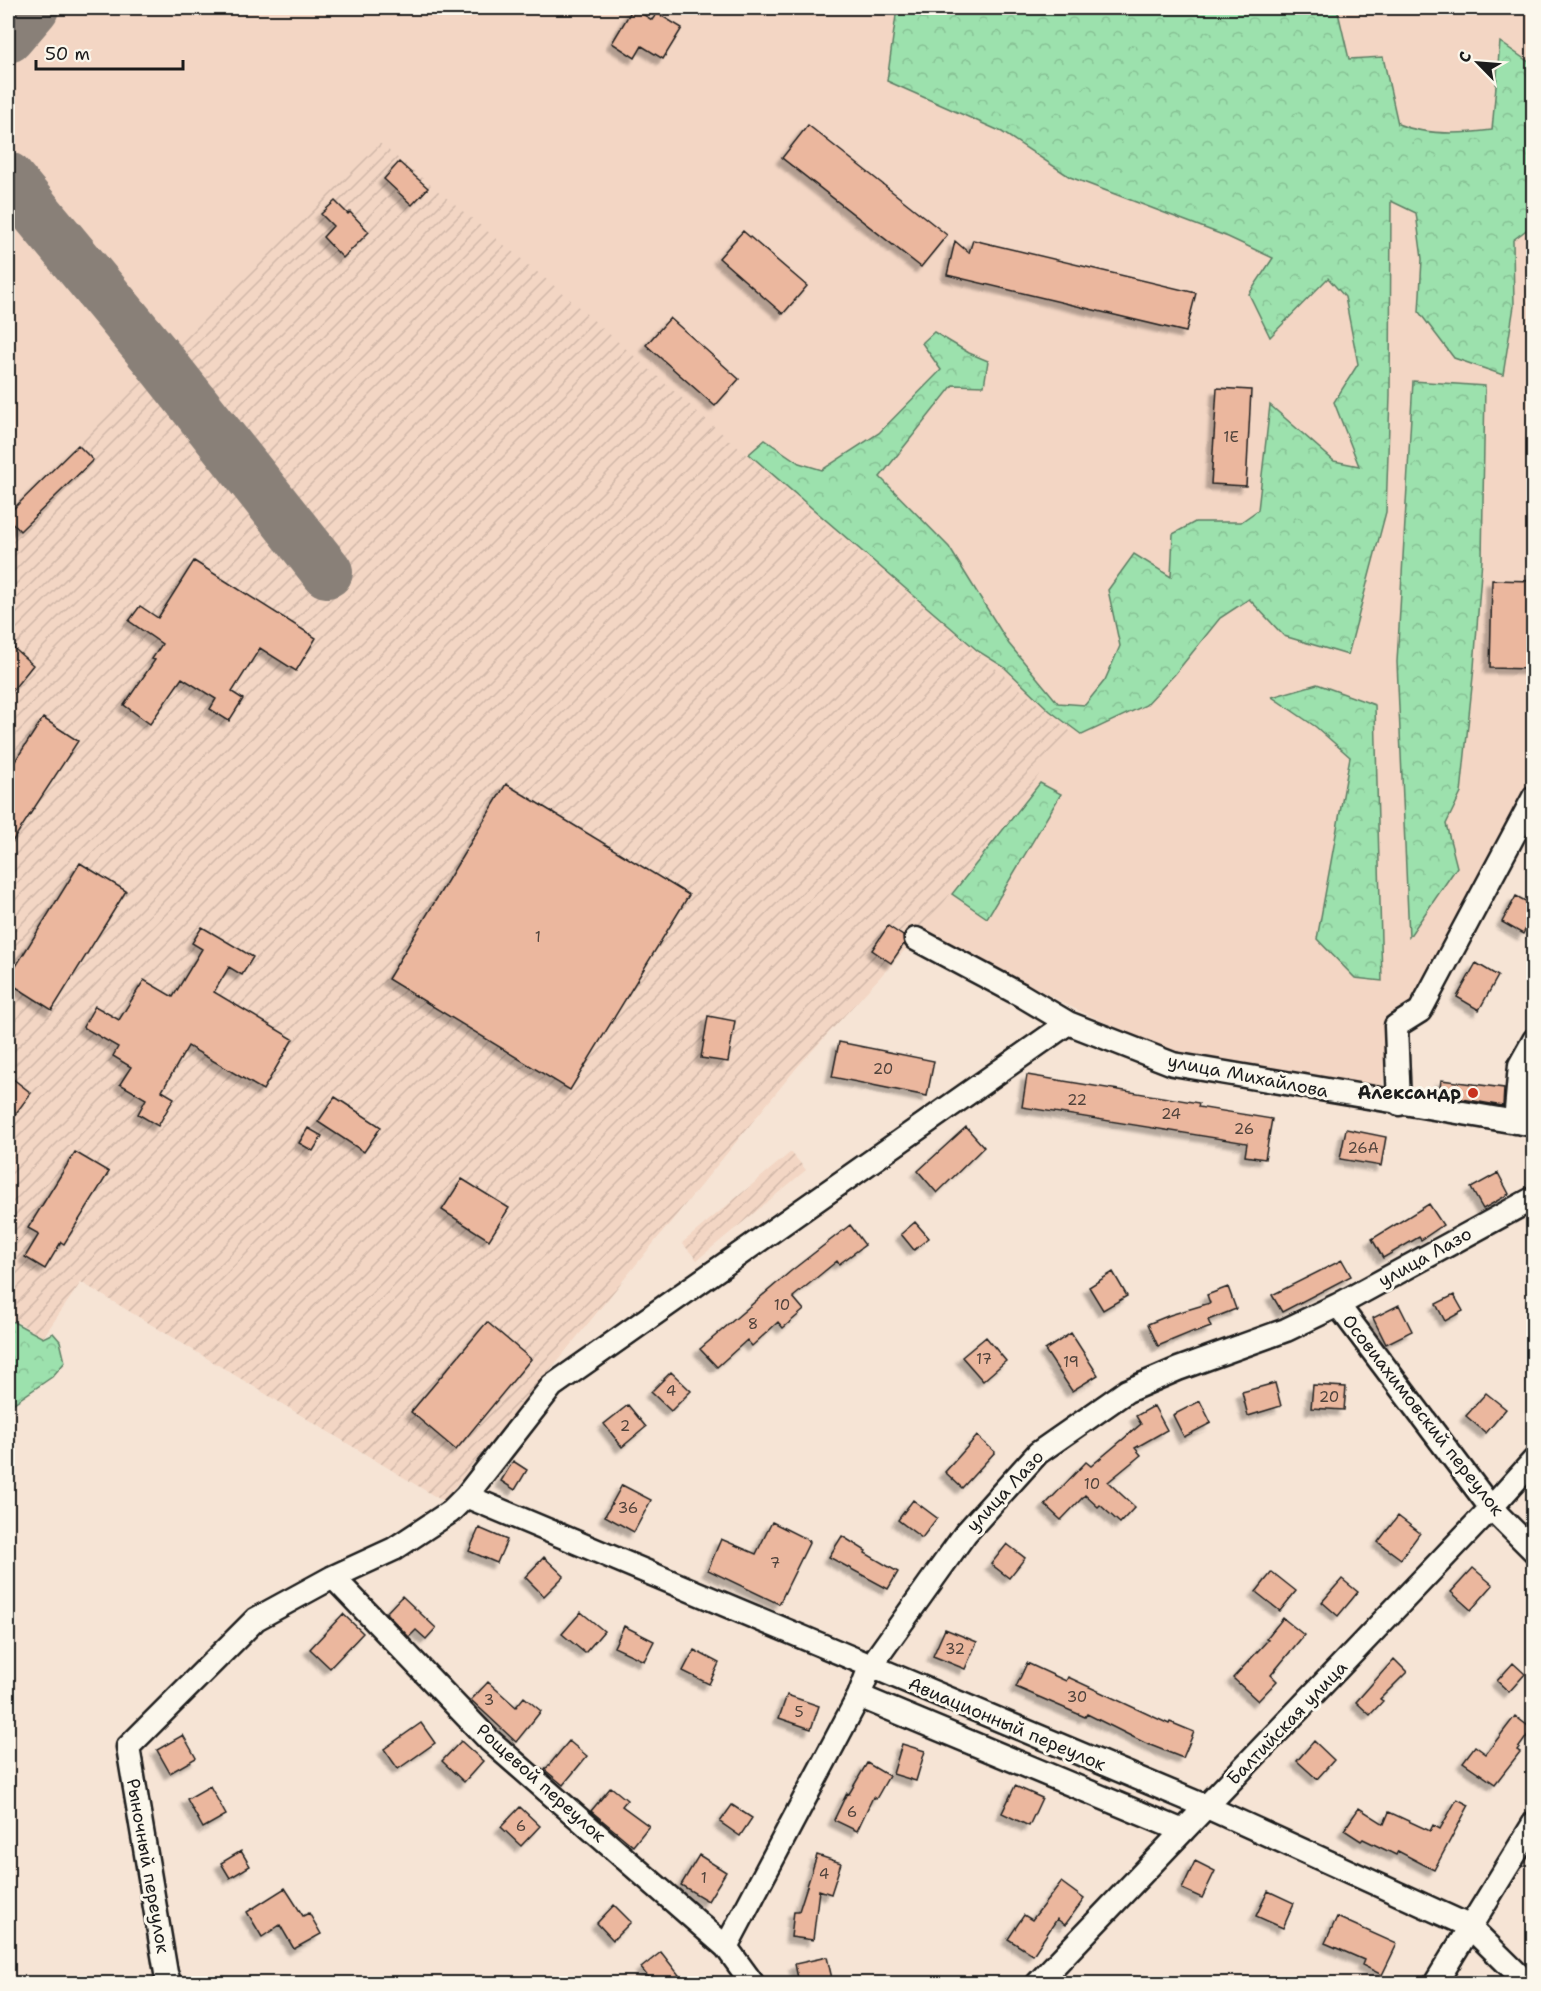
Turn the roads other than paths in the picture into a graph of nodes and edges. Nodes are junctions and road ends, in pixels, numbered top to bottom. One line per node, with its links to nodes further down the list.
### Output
1 (1533, 797): 5 (street)
2 (916, 939): 3 (street, улица Михайлова)
3 (1068, 1023): 5 (street, улица Михайлова); 10 (street)
4 (1533, 1040): 6 (street)
5 (1399, 1104): 6 (street, улица Михайлова)
6 (1524, 1123)
7 (1533, 1197): 8 (street, улица Лазо)
8 (1338, 1305): 11 (street, Осовиахимовский переулок); 14 (street, улица Лазо)
9 (1533, 1460): 11 (street, Балтийская улица)
10 (466, 1496): 13 (street); 14 (street, Авиационный переулок)
11 (1491, 1508): 12 (street, Осовиахимовский переулок); 16 (street, Балтийская улица)
12 (1533, 1551)
13 (333, 1577): 20 (street, Рощевой переулок); 21 (street, Рыночный переулок)
14 (870, 1667): 15 (street, улица Лазо); 16 (street, Авиационный переулок)
15 (859, 1696): 18 (street, Авиационный переулок); 20 (street, улица Лазо)
16 (1207, 1807): 18 (street, Балтийская улица); 19 (street, Авиационный переулок)
17 (1533, 1823): 19 (street)
18 (1183, 1831): 23 (street, Балтийская улица)
19 (1469, 1926): 24 (street); 25 (street, Авиационный переулок)
20 (726, 1947): 22 (street, Рощевой переулок)
21 (170, 1983)
22 (753, 1983)
23 (1037, 1983)
24 (1435, 1983)
25 (1528, 1983)

